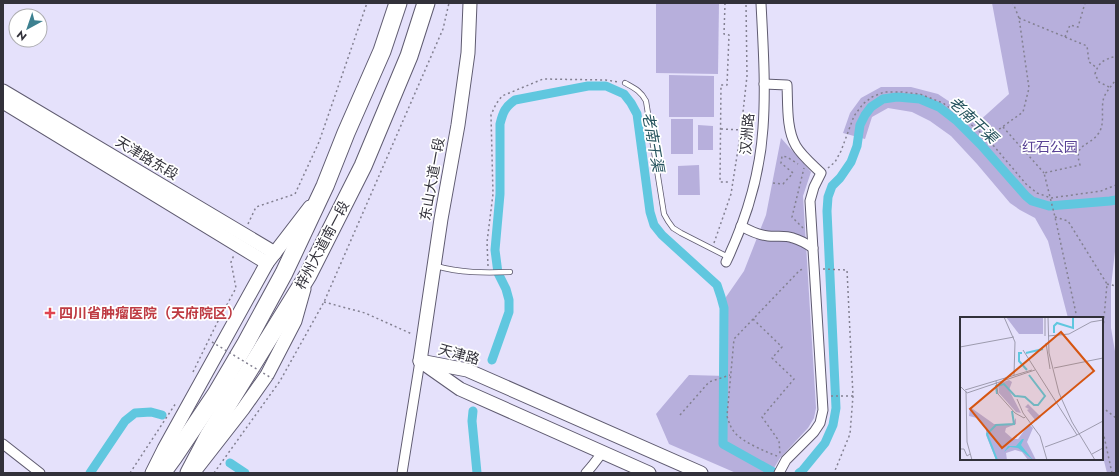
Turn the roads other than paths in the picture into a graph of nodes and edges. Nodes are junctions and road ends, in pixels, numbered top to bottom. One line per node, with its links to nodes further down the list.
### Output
1 (398, 3): 9 (highway, 梓州大道南一段)
2 (426, 3): 17 (highway, 梓州大道南一段)
3 (470, 3): 15 (street, 东山大道一段)
4 (761, 3): 6 (street, 汉洲路)
5 (625, 83): 13 (lane)
6 (764, 84): 10 (street, 汉洲路); 11 (street)
7 (3, 91): 12 (street, 天津路东段)
8 (3, 102): 14 (street, 天津路东段)
9 (325, 186): 12 (street); 24 (highway, 梓州大道南一段)
10 (742, 226): 11 (street); 13 (street, 汉洲路)
11 (813, 248): 21 (street)
12 (275, 253): 14 (street)
13 (727, 259)
14 (267, 264): 23 (street)
15 (434, 266): 16 (lane); 18 (street, 东山大道一段)
16 (510, 272)
17 (308, 275): 25 (highway, 梓州大道南一段); 26 (street)
18 (420, 361): 20 (street, 天津路); 27 (street); 30 (street, 天津路)
19 (3, 444): 22 (street)
20 (602, 453): 28 (street); 29 (street, 天津路)
21 (779, 472)
22 (40, 473)
23 (152, 473)
24 (162, 473)
25 (189, 473)
26 (194, 473)
27 (402, 473)
28 (586, 473)
29 (649, 473)
30 (701, 473)

